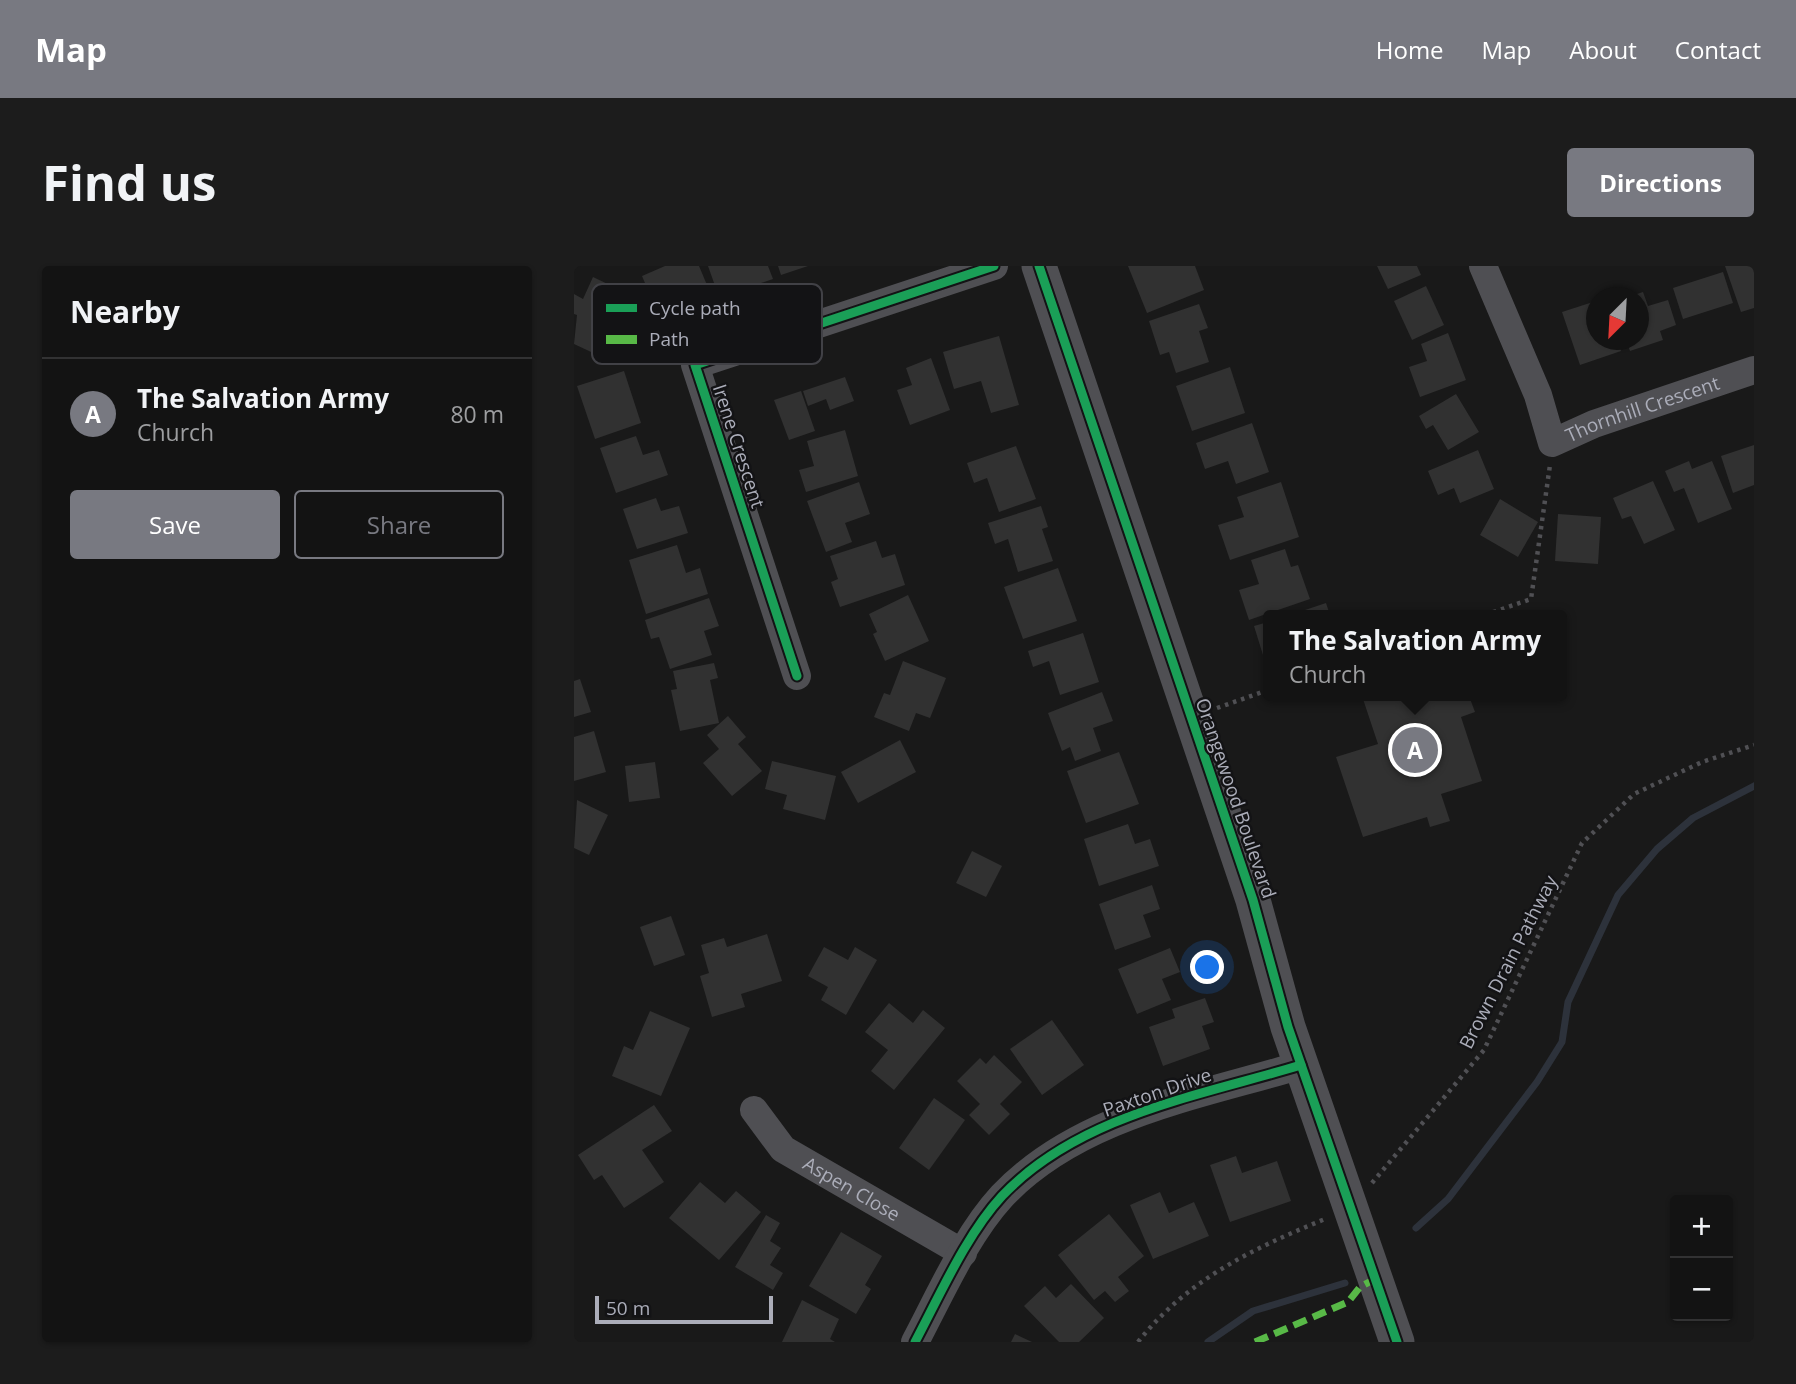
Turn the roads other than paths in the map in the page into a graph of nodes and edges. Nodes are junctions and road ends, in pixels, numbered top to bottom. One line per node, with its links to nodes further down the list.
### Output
1 (993, 266): 4 (street, Irene Crescent)
2 (1039, 266): 8 (street, Orangewood Boulevard)
3 (1483, 266): 6 (street, Thornhill Crescent)
4 (822, 323)
5 (698, 364): 7 (street, Irene Crescent)
6 (1754, 370)
7 (797, 676)
8 (1301, 1065): 10 (street, Paxton Drive); 12 (street, Orangewood Boulevard)
9 (754, 1110): 10 (street, Aspen Close)
10 (962, 1253): 11 (street, Paxton Drive)
11 (915, 1342)
12 (1396, 1342)

